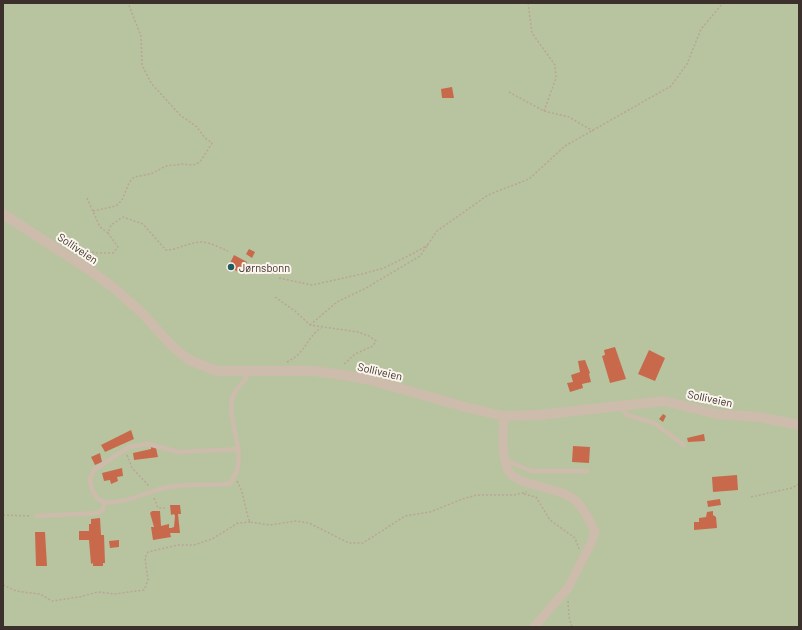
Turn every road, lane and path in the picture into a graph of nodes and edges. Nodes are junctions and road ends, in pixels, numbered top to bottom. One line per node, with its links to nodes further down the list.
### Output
1 (128, 3): 8 (path)
2 (528, 3): 5 (path)
3 (723, 3): 6 (path)
4 (509, 92): 5 (path)
5 (544, 111): 6 (path)
6 (593, 131): 11 (path)
7 (87, 198): 8 (path)
8 (93, 210): 10 (path)
9 (3, 214): 19 (street, Solliveien)
10 (108, 233): 12 (path); 13 (path)
11 (429, 244): 14 (path); 16 (path)
12 (67, 245)
13 (228, 251)
14 (279, 278)
15 (275, 297): 16 (path)
16 (310, 325): 17 (path)
17 (321, 328): 18 (path); 20 (path)
18 (283, 363)
19 (246, 372): 20 (street, Solliveien); 25 (lane)
20 (334, 374): 22 (street, Solliveien)
21 (621, 406): 22 (street, Solliveien); 23 (street, Solliveien); 24 (lane)
22 (504, 416): 27 (street)
23 (799, 425)
24 (684, 445)
25 (239, 449): 26 (lane); 29 (lane)
26 (124, 450): 31 (path); 34 (lane)
27 (505, 459): 28 (lane); 39 (street)
28 (587, 471)
29 (235, 477): 31 (lane); 38 (path)
30 (799, 484): 32 (path)
31 (153, 491): 34 (lane)
32 (751, 497)
33 (154, 498): 35 (path)
34 (105, 502): 37 (lane)
35 (165, 508)
36 (3, 515): 37 (path)
37 (37, 516)
38 (250, 522): 39 (path); 40 (path)
39 (581, 563): 41 (street)
40 (3, 585)
41 (568, 588): 42 (street); 43 (path)
42 (534, 627)
43 (572, 627)

